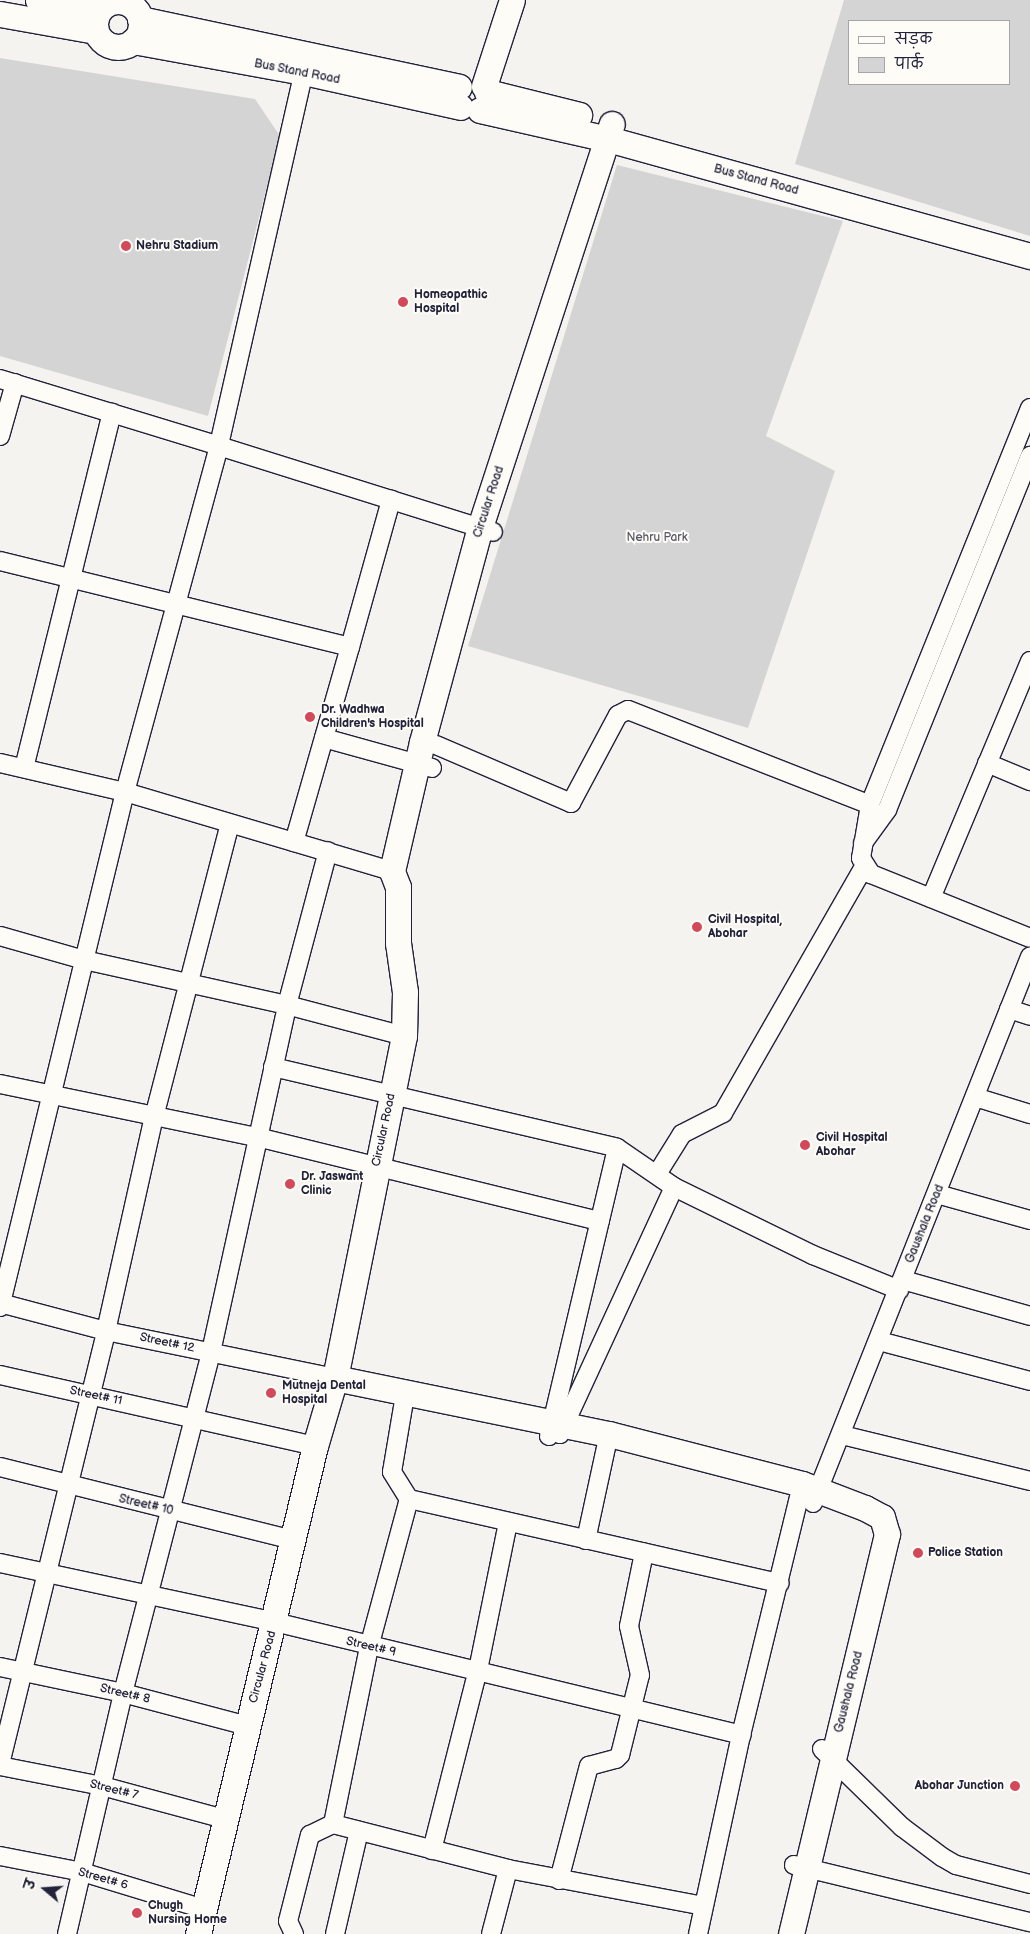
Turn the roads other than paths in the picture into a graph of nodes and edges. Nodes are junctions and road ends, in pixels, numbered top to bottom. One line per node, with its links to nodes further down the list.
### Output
1 (38, 0): 4 (main road, Bus Stand Road)
2 (499, 0): 9 (main road)
3 (512, 0): 9 (main road)
4 (103, 3): 6 (main road, Bus Stand Road); 7 (main road)
5 (0, 14): 7 (main road, Bus Stand Road)
6 (135, 16): 7 (main road, Bus Stand Road); 8 (main road, Bus Stand Road)
7 (95, 31)
8 (306, 63): 9 (main road, Bus Stand Road); 17 (street)
9 (474, 94): 10 (main road, Bus Stand Road)
10 (616, 133): 11 (main road, Bus Stand Road); 12 (main road, Bus Stand Road); 20 (main road, Circular Road)
11 (1030, 240)
12 (1030, 256)
13 (7, 381): 14 (street); 16 (street)
14 (112, 413): 17 (street); 22 (street)
15 (1029, 414): 33 (street)
16 (0, 436)
17 (218, 446): 19 (street); 23 (street)
18 (1030, 456): 36 (street)
19 (391, 500): 20 (street); 24 (street)
20 (487, 530): 27 (main road, Circular Road)
21 (0, 561): 22 (street)
22 (72, 579): 23 (street); 30 (street)
23 (174, 603): 24 (street); 32 (street)
24 (350, 647): 26 (street)
25 (1030, 661): 29 (street)
26 (324, 738): 27 (street); 35 (street)
27 (428, 759): 33 (street); 39 (main road, Circular Road)
28 (0, 762): 30 (street)
29 (987, 764): 31 (street); 40 (street)
30 (24, 768): 32 (street)
31 (1030, 781)
32 (125, 792): 34 (street); 44 (street)
33 (870, 805): 36 (street)
34 (230, 824): 35 (street); 45 (street)
35 (294, 842): 37 (street)
36 (862, 844): 38 (street)
37 (328, 851): 39 (street); 46 (street)
38 (864, 867): 40 (street); 60 (street)
39 (395, 879): 49 (main road, Circular Road)
40 (931, 898): 42 (street)
41 (0, 936): 44 (street)
42 (1030, 938)
43 (1030, 957): 47 (street, Gaushala Road)
44 (84, 960): 45 (street); 53 (street)
45 (188, 982): 46 (street); 56 (street)
46 (287, 1005): 49 (street); 50 (street)
47 (1009, 1009): 48 (street); 54 (street, Gaushala Road)
48 (1030, 1016)
49 (404, 1036): 52 (main road, Circular Road)
50 (273, 1067): 52 (street); 57 (street)
51 (0, 1084): 53 (street)
52 (392, 1094): 58 (street); 59 (main road, Circular Road)
53 (49, 1095): 56 (street); 66 (street)
54 (975, 1097): 55 (street); 62 (street, Gaushala Road)
55 (1030, 1114)
56 (154, 1117): 57 (street); 68 (street)
57 (257, 1137): 59 (street); 70 (street)
58 (616, 1148): 60 (street); 64 (street)
59 (377, 1166): 64 (street); 73 (main road, Circular Road)
60 (657, 1174): 61 (street)
61 (674, 1188): 65 (street); 77 (street)
62 (937, 1194): 63 (street); 65 (street, Gaushala Road)
63 (1030, 1220)
64 (600, 1221): 77 (street)
65 (901, 1285): 67 (street); 69 (street, Gaushala Road)
66 (0, 1304): 68 (street, Street# 12)
67 (1030, 1316)
68 (106, 1331): 70 (street, Street# 12); 74 (street)
69 (879, 1341): 72 (street); 78 (street, Gaushala Road)
70 (210, 1352): 73 (street, Street# 12); 76 (street)
71 (0, 1375): 74 (street, Street# 11)
72 (1030, 1381)
73 (331, 1390): 75 (main road); 80 (main road, Circular Road); 95 (main road, Circular Road)
74 (90, 1395): 76 (street, Street# 11); 83 (street)
75 (404, 1401): 77 (main road); 85 (street)
76 (192, 1416): 80 (street, Street# 11); 86 (street)
77 (556, 1430): 79 (main road)
78 (842, 1435): 82 (street); 84 (street, Gaushala Road)
79 (607, 1441): 84 (main road); 89 (street)
80 (315, 1446): 88 (main road, Circular Road)
81 (0, 1467): 83 (street, Street# 10)
82 (1030, 1481)
83 (67, 1486): 86 (street, Street# 10); 92 (street)
84 (808, 1494): 93 (street); 104 (main road, Gaushala Road)
85 (409, 1499): 87 (street); 96 (street)
86 (169, 1510): 88 (street, Street# 10); 94 (street)
87 (508, 1522): 89 (street); 98 (street)
88 (293, 1540): 95 (main road, Circular Road)
89 (586, 1540): 90 (street)
90 (644, 1553): 93 (street); 101 (street)
91 (0, 1563): 92 (street, Street# 9)
92 (48, 1574): 94 (street, Street# 9); 99 (street)
93 (780, 1583): 103 (street)
94 (147, 1596): 95 (street, Street# 9); 100 (street)
95 (282, 1624): 96 (street, Street# 9); 102 (main road, Circular Road); 122 (main road, Circular Road)
96 (369, 1647): 98 (street, Street# 9); 108 (street)
97 (0, 1667): 99 (street, Street# 8)
98 (478, 1670): 101 (street, Street# 9); 110 (street)
99 (22, 1672): 100 (street, Street# 8); 105 (street)
100 (123, 1693): 102 (street, Street# 8); 106 (street)
101 (632, 1710): 103 (street, Street# 9); 115 (street)
102 (248, 1726): 107 (main road, Circular Road)
103 (741, 1735): 117 (street)
104 (828, 1754): 112 (main road, Gaushala Road); 116 (street)
105 (0, 1765): 106 (street, Street# 7)
106 (102, 1786): 107 (street, Street# 7); 114 (street)
107 (228, 1820): 118 (main road, Circular Road)
108 (333, 1824): 109 (street); 123 (street)
109 (359, 1831): 110 (street); 124 (street)
110 (432, 1850): 113 (street)
111 (0, 1856): 114 (street, Street# 6)
112 (801, 1866): 119 (street); 127 (main road, Gaushala Road); 128 (main road, Gaushala Road)
113 (508, 1869): 115 (street); 125 (street)
114 (82, 1872): 118 (street, Street# 6); 120 (street)
115 (560, 1880): 117 (street)
116 (1030, 1884)
117 (703, 1906): 126 (street)
118 (204, 1909): 121 (main road, Circular Road)
119 (1030, 1922)
120 (67, 1934)
121 (198, 1934)
122 (214, 1934)
123 (294, 1934)
124 (335, 1934)
125 (491, 1934)
126 (698, 1934)
127 (777, 1934)
128 (791, 1934)

